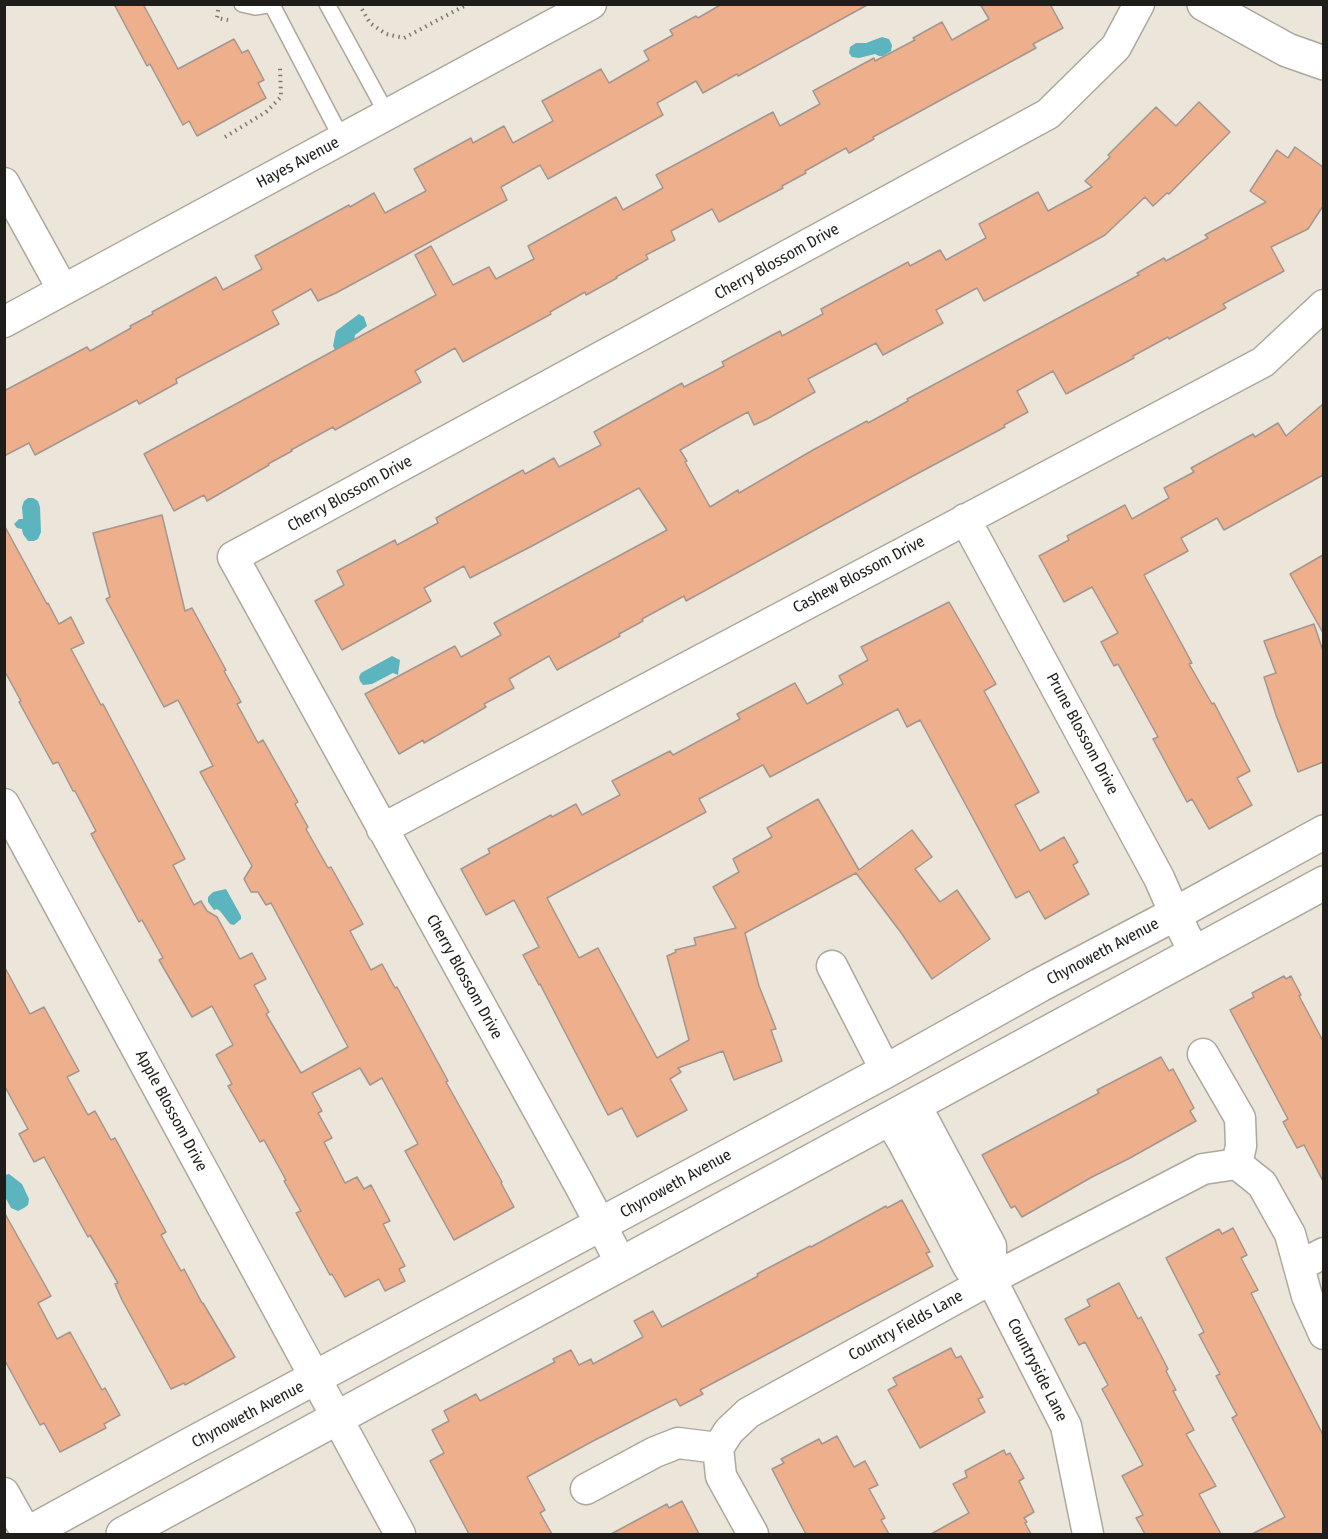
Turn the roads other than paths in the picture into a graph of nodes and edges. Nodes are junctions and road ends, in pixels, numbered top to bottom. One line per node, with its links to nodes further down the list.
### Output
1 (242, 4): 6 (lane)
2 (327, 4): 8 (lane)
3 (591, 4): 8 (street, Hayes Avenue)
4 (1139, 4): 16 (street, Cherry Blossom Drive)
5 (1204, 4): 7 (street)
6 (273, 5): 9 (lane)
7 (1323, 63)
8 (387, 114): 9 (street, Hayes Avenue)
9 (342, 139): 11 (street, Hayes Avenue)
10 (4, 183): 11 (street)
11 (63, 290): 13 (street, Hayes Avenue)
12 (1323, 304): 14 (street, Cashew Blossom Drive)
13 (4, 322)
14 (965, 519): 16 (street, Cashew Blossom Drive); 19 (street, Prune Blossom Drive)
15 (4, 804): 31 (street, Apple Blossom Drive)
16 (382, 829): 26 (street, Cherry Blossom Drive)
17 (1323, 832): 19 (street, Chynoweth Avenue)
18 (1323, 883): 20 (street)
19 (1175, 914): 20 (street, Prune Blossom Drive); 23 (street, Chynoweth Avenue)
20 (1194, 952): 24 (street)
21 (832, 966): 23 (street)
22 (1203, 1054): 25 (street)
23 (886, 1071): 26 (street, Chynoweth Avenue)
24 (902, 1111): 28 (street); 29 (street)
25 (1237, 1164): 27 (street); 29 (street, Country Fields Lane)
26 (600, 1225): 28 (street, Cherry Blossom Drive); 31 (street, Chynoweth Avenue)
27 (1311, 1259): 30 (street)
28 (621, 1263): 32 (street)
29 (992, 1279): 33 (street, Country Fields Lane); 40 (street, Countryside Lane)
30 (1323, 1334)
31 (316, 1378): 32 (street, Apple Blossom Drive); 36 (street, Chynoweth Avenue)
32 (338, 1418): 37 (street); 38 (street, Apple Blossom Drive)
33 (718, 1448): 34 (street); 39 (street)
34 (586, 1489)
35 (4, 1493): 36 (street)
36 (27, 1534)
37 (123, 1534)
38 (400, 1534)
39 (753, 1534)
40 (1088, 1534)

